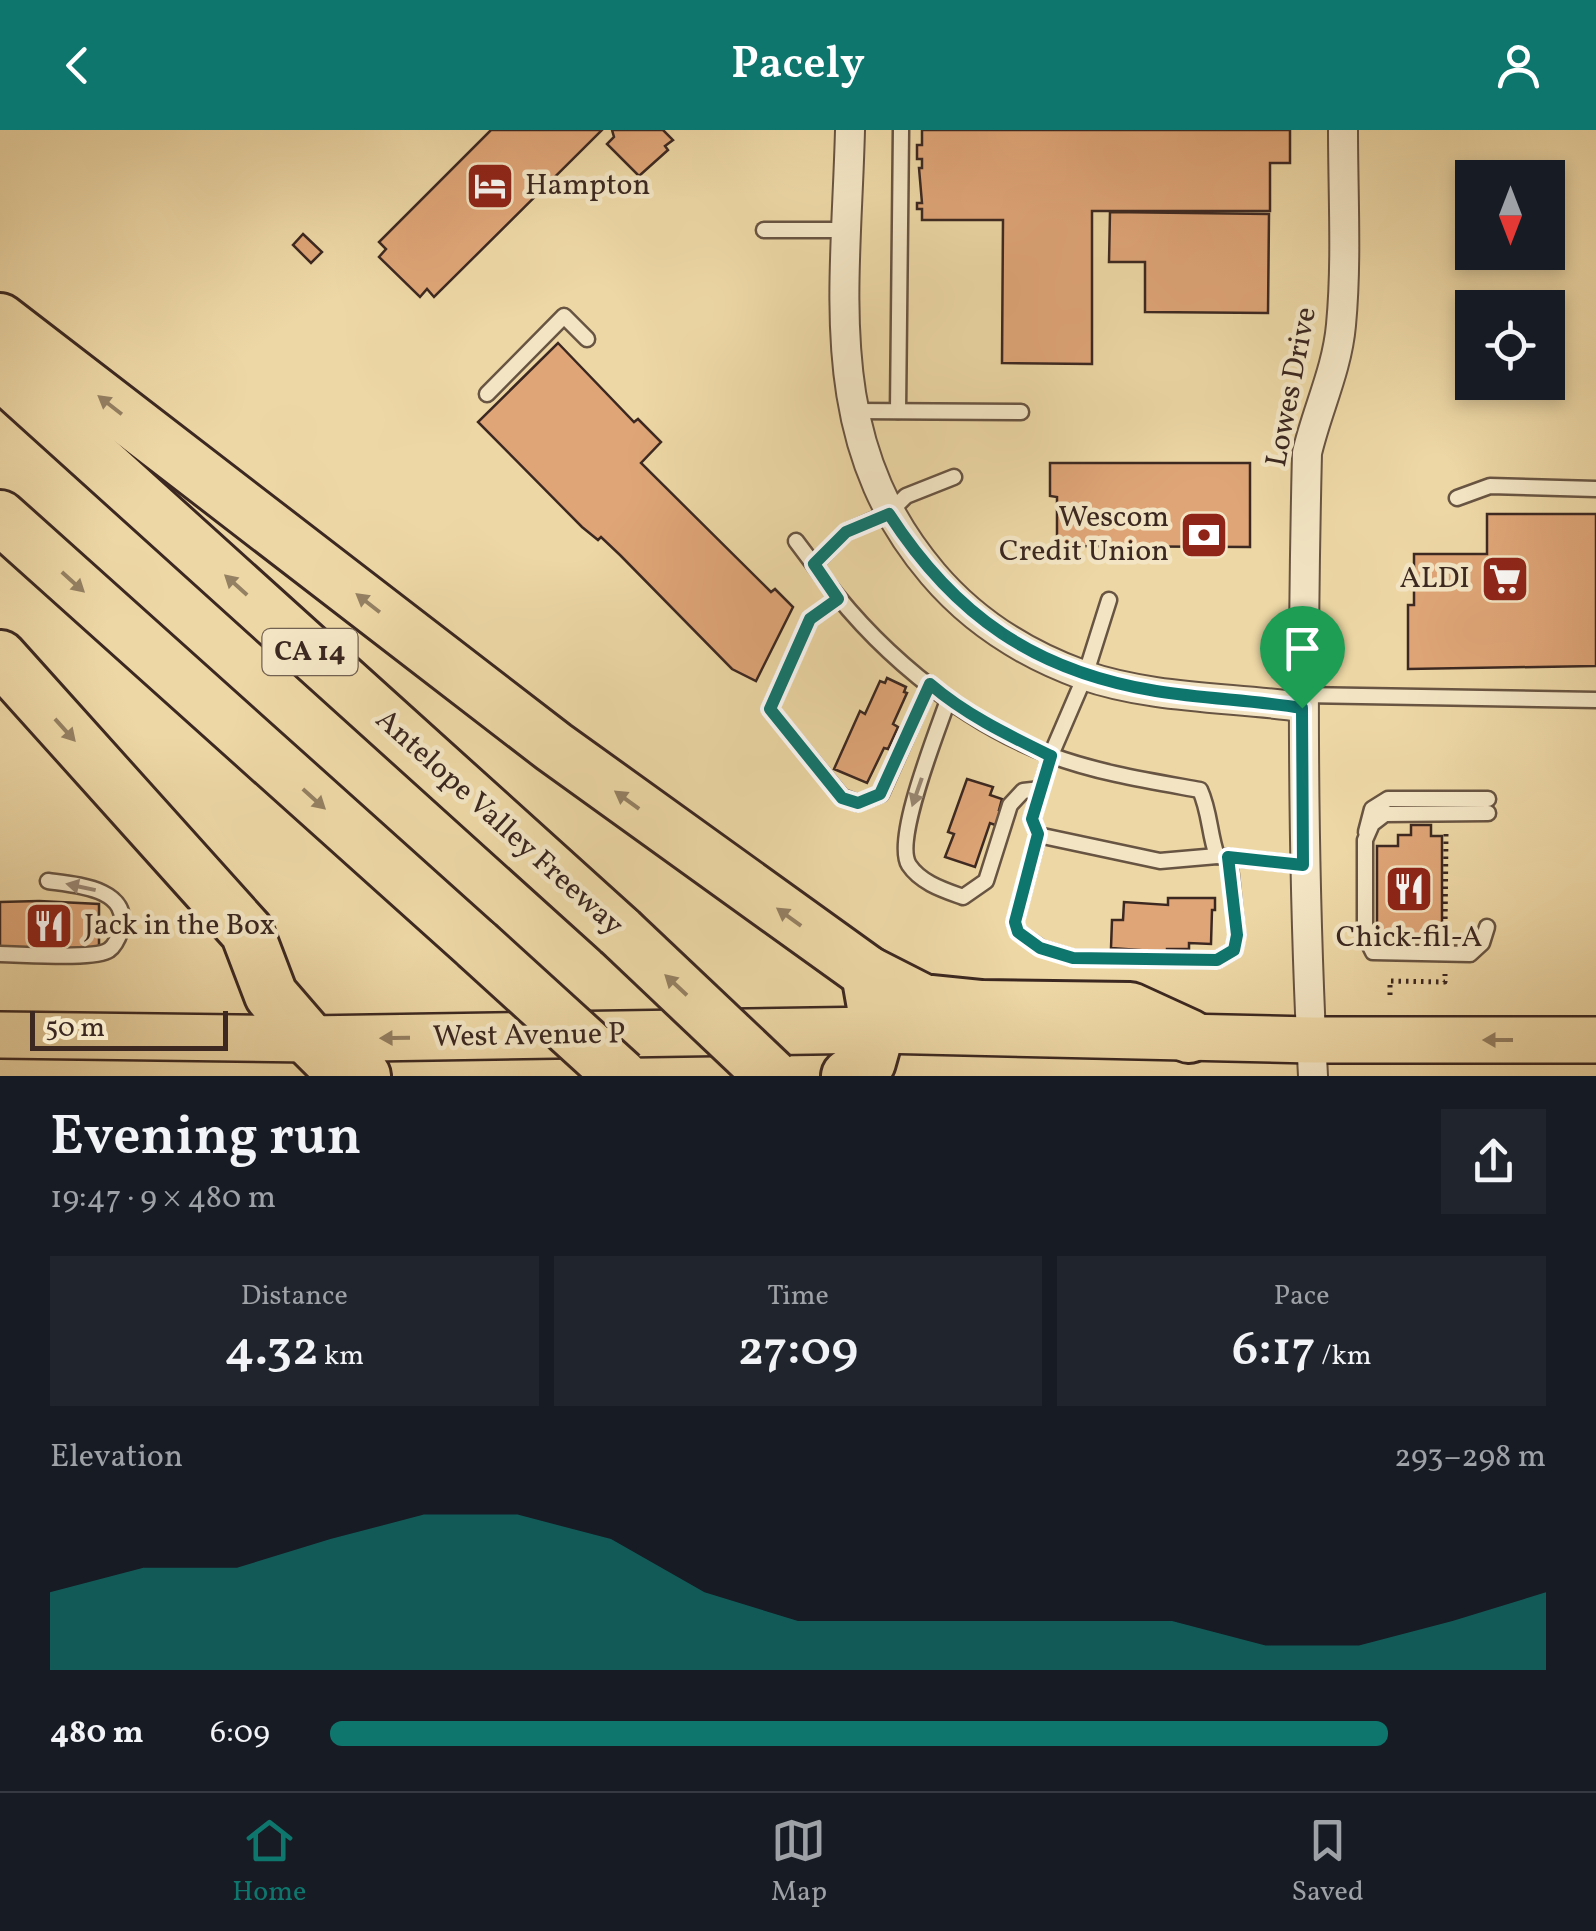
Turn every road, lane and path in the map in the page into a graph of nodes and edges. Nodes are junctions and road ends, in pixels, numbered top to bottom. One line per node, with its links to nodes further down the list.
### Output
1 (850, 130): 5 (street)
2 (900, 130): 11 (lane)
3 (1343, 130): 27 (street, Lowes Drive)
4 (764, 230): 5 (lane)
5 (848, 230): 10 (street)
6 (0, 320): 40 (highway, one-way to 6)
7 (587, 340): 9 (lane)
8 (0, 372): 50 (highway, Antelope Valley Freeway / CA 14, one-way to 8, bridge)
9 (488, 394)
10 (852, 411): 11 (lane); 16 (street)
11 (898, 411): 12 (lane)
12 (1021, 412)
13 (954, 477): 16 (lane)
14 (1596, 489): 15 (lane)
15 (1457, 498)
16 (889, 514): 19 (lane); 23 (street)
17 (0, 516): 49 (highway, one-way to 49, bridge)
18 (796, 541): 19 (lane)
19 (814, 564): 20 (lane)
20 (838, 599): 24 (lane); 24 (lane)
21 (1109, 600): 23 (lane)
22 (0, 657): 45 (highway, one-way to 45)
23 (1086, 676): 27 (street); 28 (lane)
24 (930, 684): 25 (lane)
25 (948, 700): 28 (lane); 29 (lane, one-way to 29)
26 (1596, 700): 27 (lane)
27 (1302, 701): 34 (street, Lowes Drive)
28 (1051, 756): 29 (lane); 33 (lane)
29 (1041, 789): 32 (lane)
30 (1488, 806): 36 (lane)
31 (1446, 832): 37 (path)
32 (1038, 834): 33 (lane); 33 (lane)
33 (1223, 856): 34 (lane)
34 (1303, 865): 47 (street, Lowes Drive)
35 (48, 881): 38 (lane, one-way to 35)
36 (1487, 927)
37 (1445, 942)
38 (0, 954)
39 (1444, 964): 41 (path)
40 (868, 973): 42 (highway); 44 (highway)
41 (1390, 996)
42 (878, 1030): 44 (main road, West Avenue P); 45 (main road, West Avenue P, one-way to 45); 51 (highway)
43 (0, 1034): 45 (main road, West Avenue P)
44 (1189, 1036): 47 (main road, West Avenue P)
45 (309, 1039): 48 (highway)
46 (1596, 1040): 47 (main road, West Avenue P, one-way to 47)
47 (1312, 1058)
48 (364, 1076)
49 (621, 1076)
50 (772, 1076)
51 (848, 1076)

